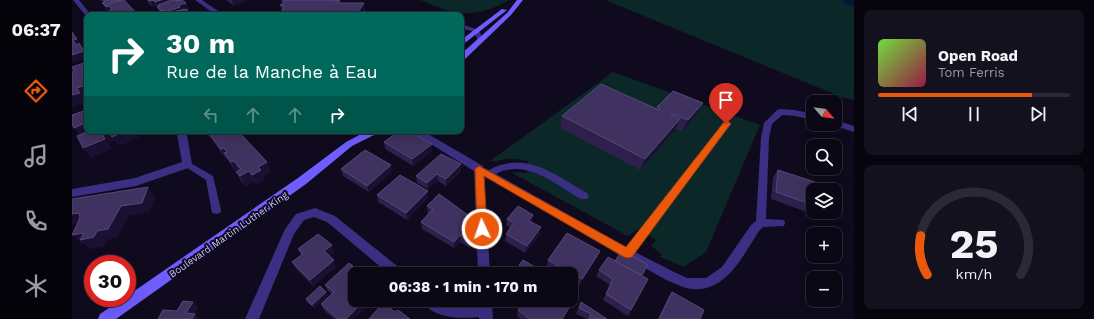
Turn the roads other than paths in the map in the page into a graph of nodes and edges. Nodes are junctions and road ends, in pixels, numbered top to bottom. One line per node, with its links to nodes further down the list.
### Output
1 (76, 0): 4 (street)
2 (198, 0): 5 (street)
3 (520, 0): 7 (main road); 8 (main road)
4 (86, 12)
5 (216, 12)
6 (464, 27): 7 (lane)
7 (477, 31): 8 (lane); 9 (main road)
8 (480, 40): 10 (main road)
9 (464, 42)
10 (464, 55)
11 (806, 115): 25 (lane)
12 (726, 124): 27 (lane)
13 (842, 125): 14 (lane)
14 (854, 129)
15 (181, 134): 20 (street)
16 (354, 134): 19 (main road, Boulevard Martin Luther King)
17 (369, 134): 19 (main road, Boulevard Martin Luther King)
18 (428, 135): 21 (street)
19 (349, 144): 32 (main road, Boulevard Martin Luther King)
20 (186, 164): 22 (street); 24 (lane)
21 (484, 172): 23 (lane); 27 (lane); 29 (street)
22 (72, 193)
23 (584, 196)
24 (216, 210)
25 (761, 223): 26 (lane); 27 (lane)
26 (780, 223)
27 (628, 253)
28 (389, 267): 33 (street)
29 (484, 267)
30 (439, 307): 31 (street)
31 (486, 310)
32 (105, 319)
33 (252, 319)

